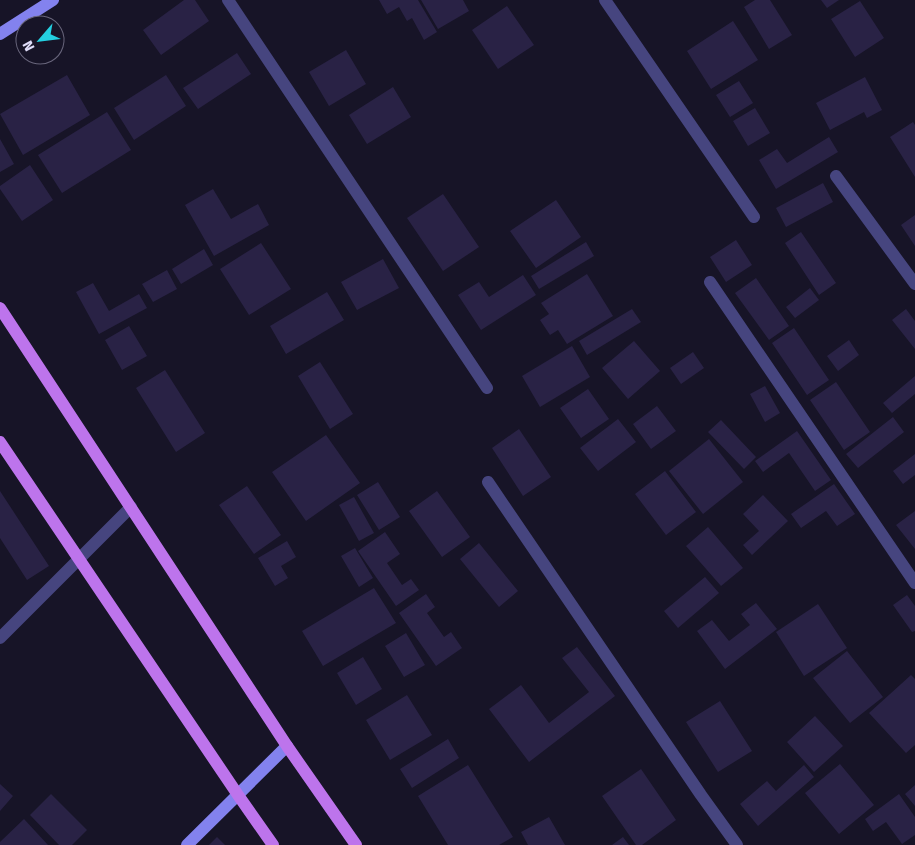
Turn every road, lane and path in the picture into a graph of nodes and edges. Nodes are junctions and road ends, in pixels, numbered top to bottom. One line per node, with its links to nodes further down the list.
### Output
1 (53, 0): 4 (street)
2 (228, 0): 10 (street)
3 (605, 0): 6 (street)
4 (0, 34)
5 (836, 176): 8 (street)
6 (754, 217)
7 (710, 282): 15 (street)
8 (915, 284)
9 (0, 308): 13 (main road)
10 (487, 388)
11 (0, 442): 14 (main road)
12 (488, 482): 22 (street)
13 (131, 508): 14 (street); 17 (main road)
14 (79, 559): 16 (street); 18 (main road)
15 (915, 583)
16 (0, 638)
17 (287, 746): 18 (street); 21 (main road)
18 (238, 795): 19 (street); 20 (main road)
19 (188, 845)
20 (273, 845)
21 (356, 845)
22 (737, 845)

